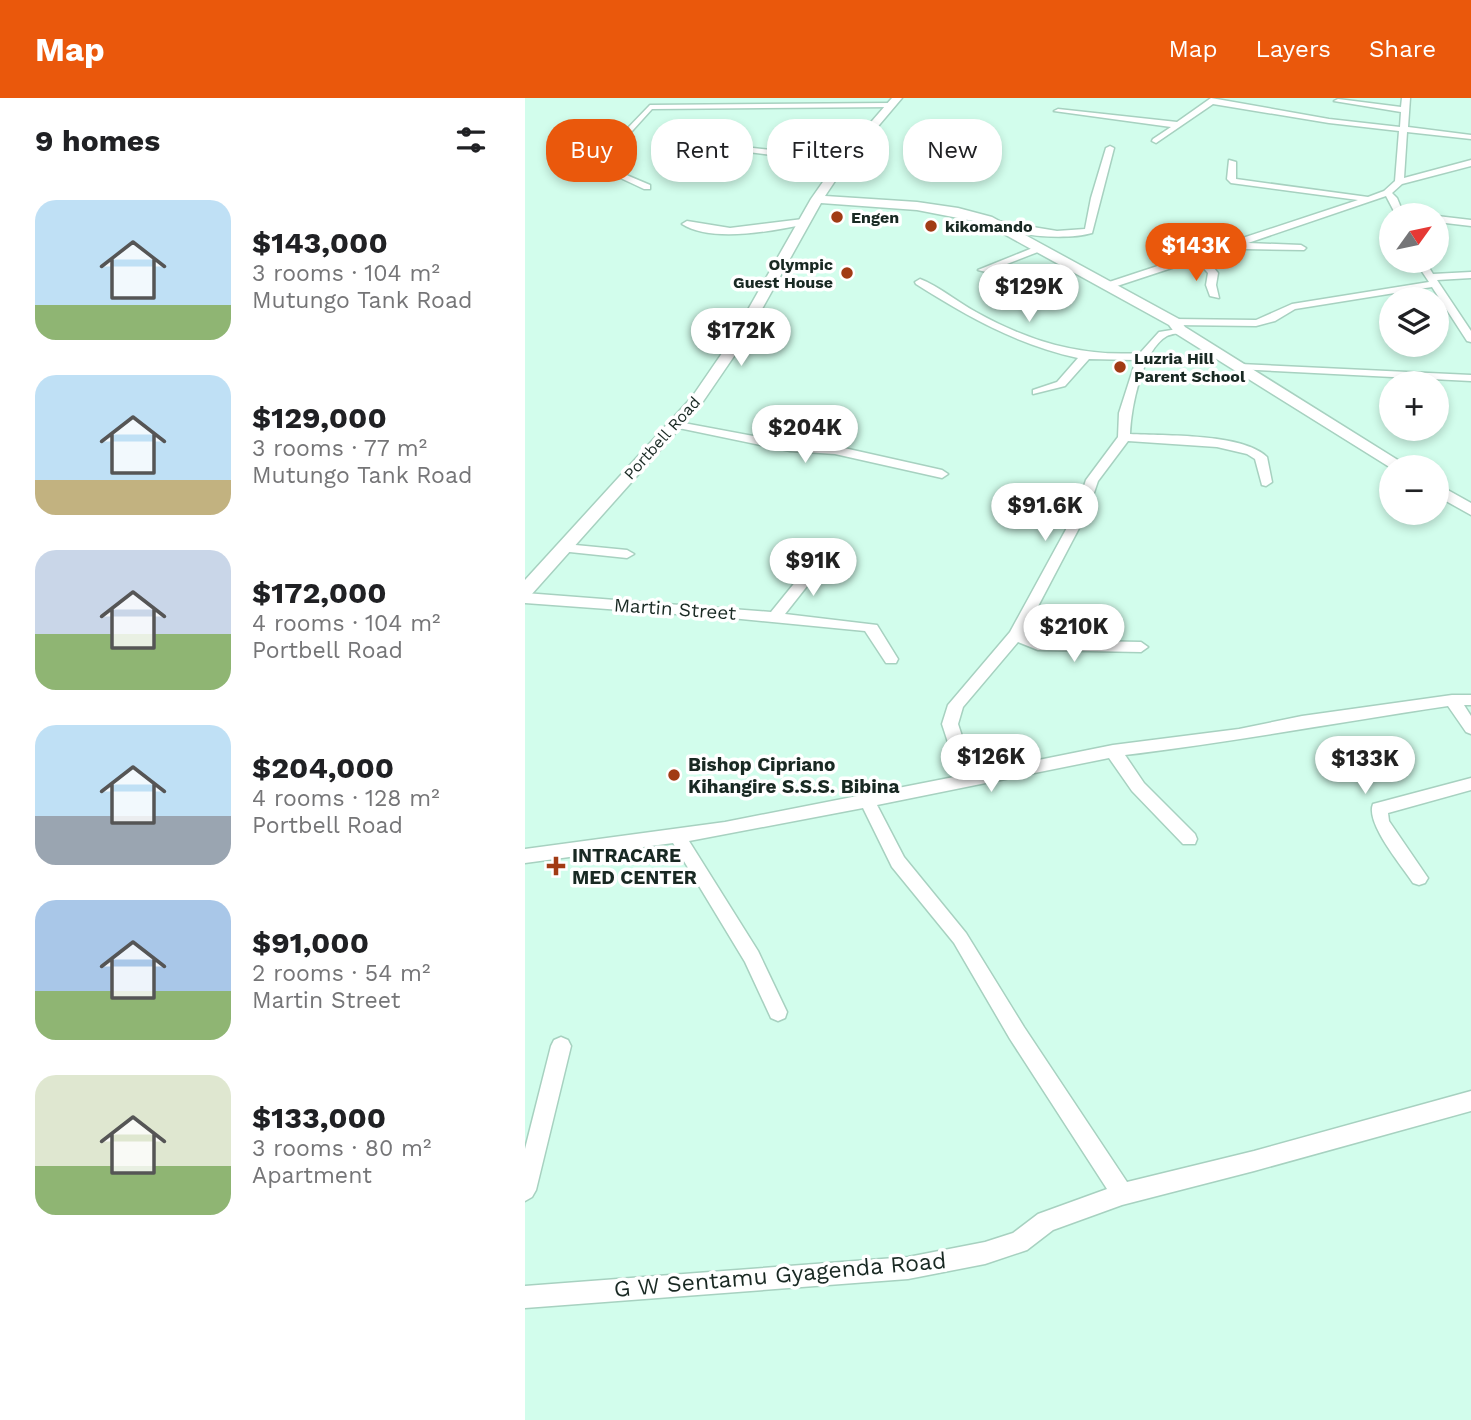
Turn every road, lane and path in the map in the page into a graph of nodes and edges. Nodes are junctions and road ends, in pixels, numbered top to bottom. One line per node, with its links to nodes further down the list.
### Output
1 (1406, 98): 5 (street)
2 (1213, 99): 9 (street); 10 (street)
3 (894, 101): 7 (main road, Portbell Road); 20 (street)
4 (1338, 101): 5 (street)
5 (1403, 110): 10 (street)
6 (1058, 111): 9 (street)
7 (879, 119)
8 (1471, 123): 11 (street)
9 (1178, 125): 12 (street)
10 (1403, 128): 11 (street); 19 (street)
11 (1471, 136)
12 (1156, 141)
13 (1110, 148): 29 (street)
14 (1232, 162): 23 (street)
15 (1471, 163): 16 (street)
16 (1446, 171): 17 (street); 19 (street)
17 (1471, 174)
18 (828, 182): 22 (main road, Portbell Road)
19 (1399, 183): 21 (street)
20 (647, 187)
21 (1387, 193): 23 (street); 24 (street)
22 (817, 198): 26 (main road, Portbell Road); 29 (main road)
23 (1369, 199): 30 (street)
24 (1395, 203)
25 (1449, 220): 27 (street)
26 (803, 222): 28 (street); 48 (main road, Portbell Road)
27 (1471, 223)
28 (687, 224)
29 (997, 224): 31 (main road)
30 (1235, 246): 32 (street); 33 (street)
31 (1040, 248): 34 (street); 39 (main road)
32 (1301, 248)
33 (1199, 257): 39 (street); 40 (street)
34 (983, 270)
35 (1428, 273): 37 (street)
36 (1471, 275): 37 (street)
37 (1432, 280): 41 (street); 42 (street)
38 (921, 282): 43 (street)
39 (1107, 286): 41 (main road)
40 (1215, 296)
41 (1177, 326): 44 (street); 45 (main road)
42 (1469, 332)
43 (1087, 355): 44 (street); 47 (street)
44 (1143, 356): 49 (street)
45 (1240, 367): 46 (street); 50 (main road)
46 (1471, 378)
47 (1037, 392)
48 (673, 424): 51 (street); 55 (main road, Portbell Road)
49 (1124, 437): 52 (street); 61 (street)
50 (1382, 455)
51 (942, 474)
52 (1266, 482)
53 (1449, 496): 54 (main road)
54 (1471, 510)
55 (565, 548): 56 (street); 58 (main road, Portbell Road)
56 (627, 554)
57 (823, 557): 60 (street)
58 (525, 591)
59 (525, 598): 60 (street, Martin Street)
60 (775, 617): 63 (street, Martin Street)
61 (1016, 635): 62 (street); 68 (street)
62 (1141, 647)
63 (891, 659)
64 (1471, 699): 65 (street)
65 (1452, 700): 66 (street); 67 (street)
66 (1471, 728)
67 (1113, 751): 68 (street); 72 (street)
68 (968, 780): 70 (street)
69 (1471, 784): 74 (street)
70 (867, 800): 71 (street); 79 (street)
71 (676, 834): 73 (street); 75 (street)
72 (1189, 839)
73 (525, 856)
74 (1419, 878)
75 (778, 1013)
76 (561, 1046): 78 (street)
77 (1471, 1101): 79 (street, G W Sentamu Gyagenda Road)
78 (525, 1190)
79 (1122, 1194): 80 (street, G W Sentamu Gyagenda Road)
80 (525, 1297)

